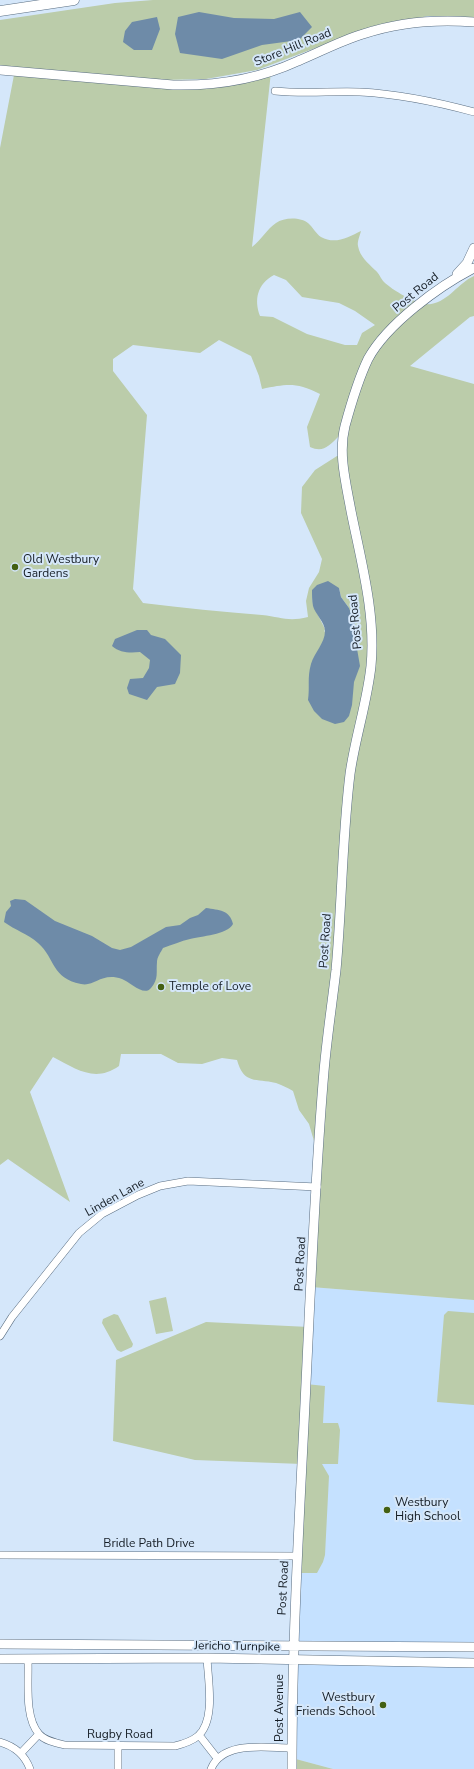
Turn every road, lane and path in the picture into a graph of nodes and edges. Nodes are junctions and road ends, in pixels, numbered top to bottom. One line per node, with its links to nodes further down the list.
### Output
1 (74, 0): 2 (highway)
2 (0, 11)
3 (474, 22): 4 (main road, Store Hill Road)
4 (0, 70)
5 (275, 91): 6 (street)
6 (474, 112)
7 (474, 252): 9 (main road, Post Road)
8 (474, 268): 9 (main road, Post Road)
9 (450, 281): 10 (main road, Post Road)
10 (317, 1187): 11 (street, Linden Lane); 13 (main road, Post Road)
11 (0, 1336)
12 (0, 1555): 13 (street, Bridle Path Drive)
13 (297, 1556): 15 (main road, Post Road)
14 (0, 1644): 15 (main road, Jericho Turnpike)
15 (293, 1647): 16 (main road, Jericho Turnpike); 19 (main road, Post Avenue)
16 (474, 1647)
17 (207, 1658): 19 (main road, Jericho Turnpike); 20 (main road, Jericho Turnpike); 23 (street)
18 (0, 1659): 20 (main road, Jericho Turnpike)
19 (292, 1659): 21 (main road, Jericho Turnpike); 26 (main road, Post Avenue)
20 (28, 1660): 22 (street)
21 (474, 1662)
22 (39, 1734): 25 (street, Rugby Road); 27 (street)
23 (199, 1735): 25 (street, Rugby Road); 28 (street)
24 (0, 1742): 27 (street)
25 (118, 1746): 30 (street)
26 (291, 1748): 28 (street); 32 (main road, Post Avenue)
27 (21, 1753): 29 (street)
28 (217, 1758): 31 (street)
29 (30, 1769)
30 (118, 1769)
31 (211, 1769)
32 (292, 1769)

